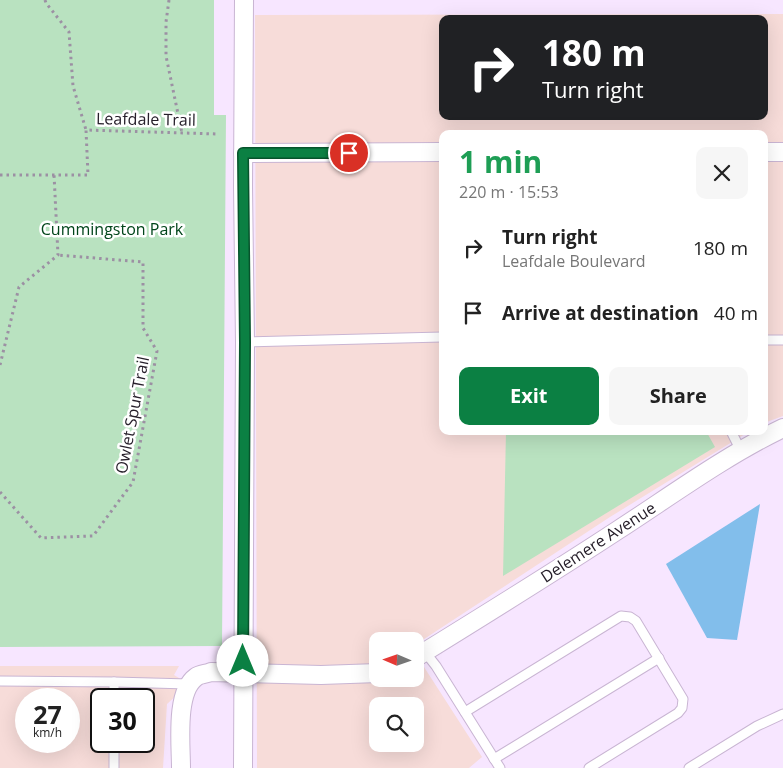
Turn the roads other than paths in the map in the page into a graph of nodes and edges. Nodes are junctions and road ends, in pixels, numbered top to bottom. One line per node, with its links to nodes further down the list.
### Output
1 (244, 0): 5 (street)
2 (439, 152): 5 (street)
3 (768, 152): 4 (street)
4 (783, 152)
5 (243, 153): 9 (street)
6 (439, 337): 9 (lane)
7 (768, 340): 8 (lane)
8 (783, 340)
9 (245, 342): 16 (street)
10 (783, 428): 12 (street, Delemere Avenue)
11 (733, 435): 12 (lane)
12 (740, 451): 13 (street, Delemere Avenue)
13 (424, 652)
14 (424, 658): 22 (lane)
15 (659, 658): 22 (lane); 25 (lane); 30 (lane)
16 (243, 673): 17 (street); 20 (street); 28 (street)
17 (369, 673)
18 (0, 681): 19 (lane)
19 (114, 682): 20 (lane); 21 (lane)
20 (190, 684): 27 (street)
21 (114, 688)
22 (465, 712): 25 (lane)
23 (783, 714): 31 (lane)
24 (114, 753): 26 (lane)
25 (494, 759): 29 (lane)
26 (114, 768)
27 (181, 768)
28 (243, 768)
29 (500, 768)
30 (589, 768)
31 (689, 768)

